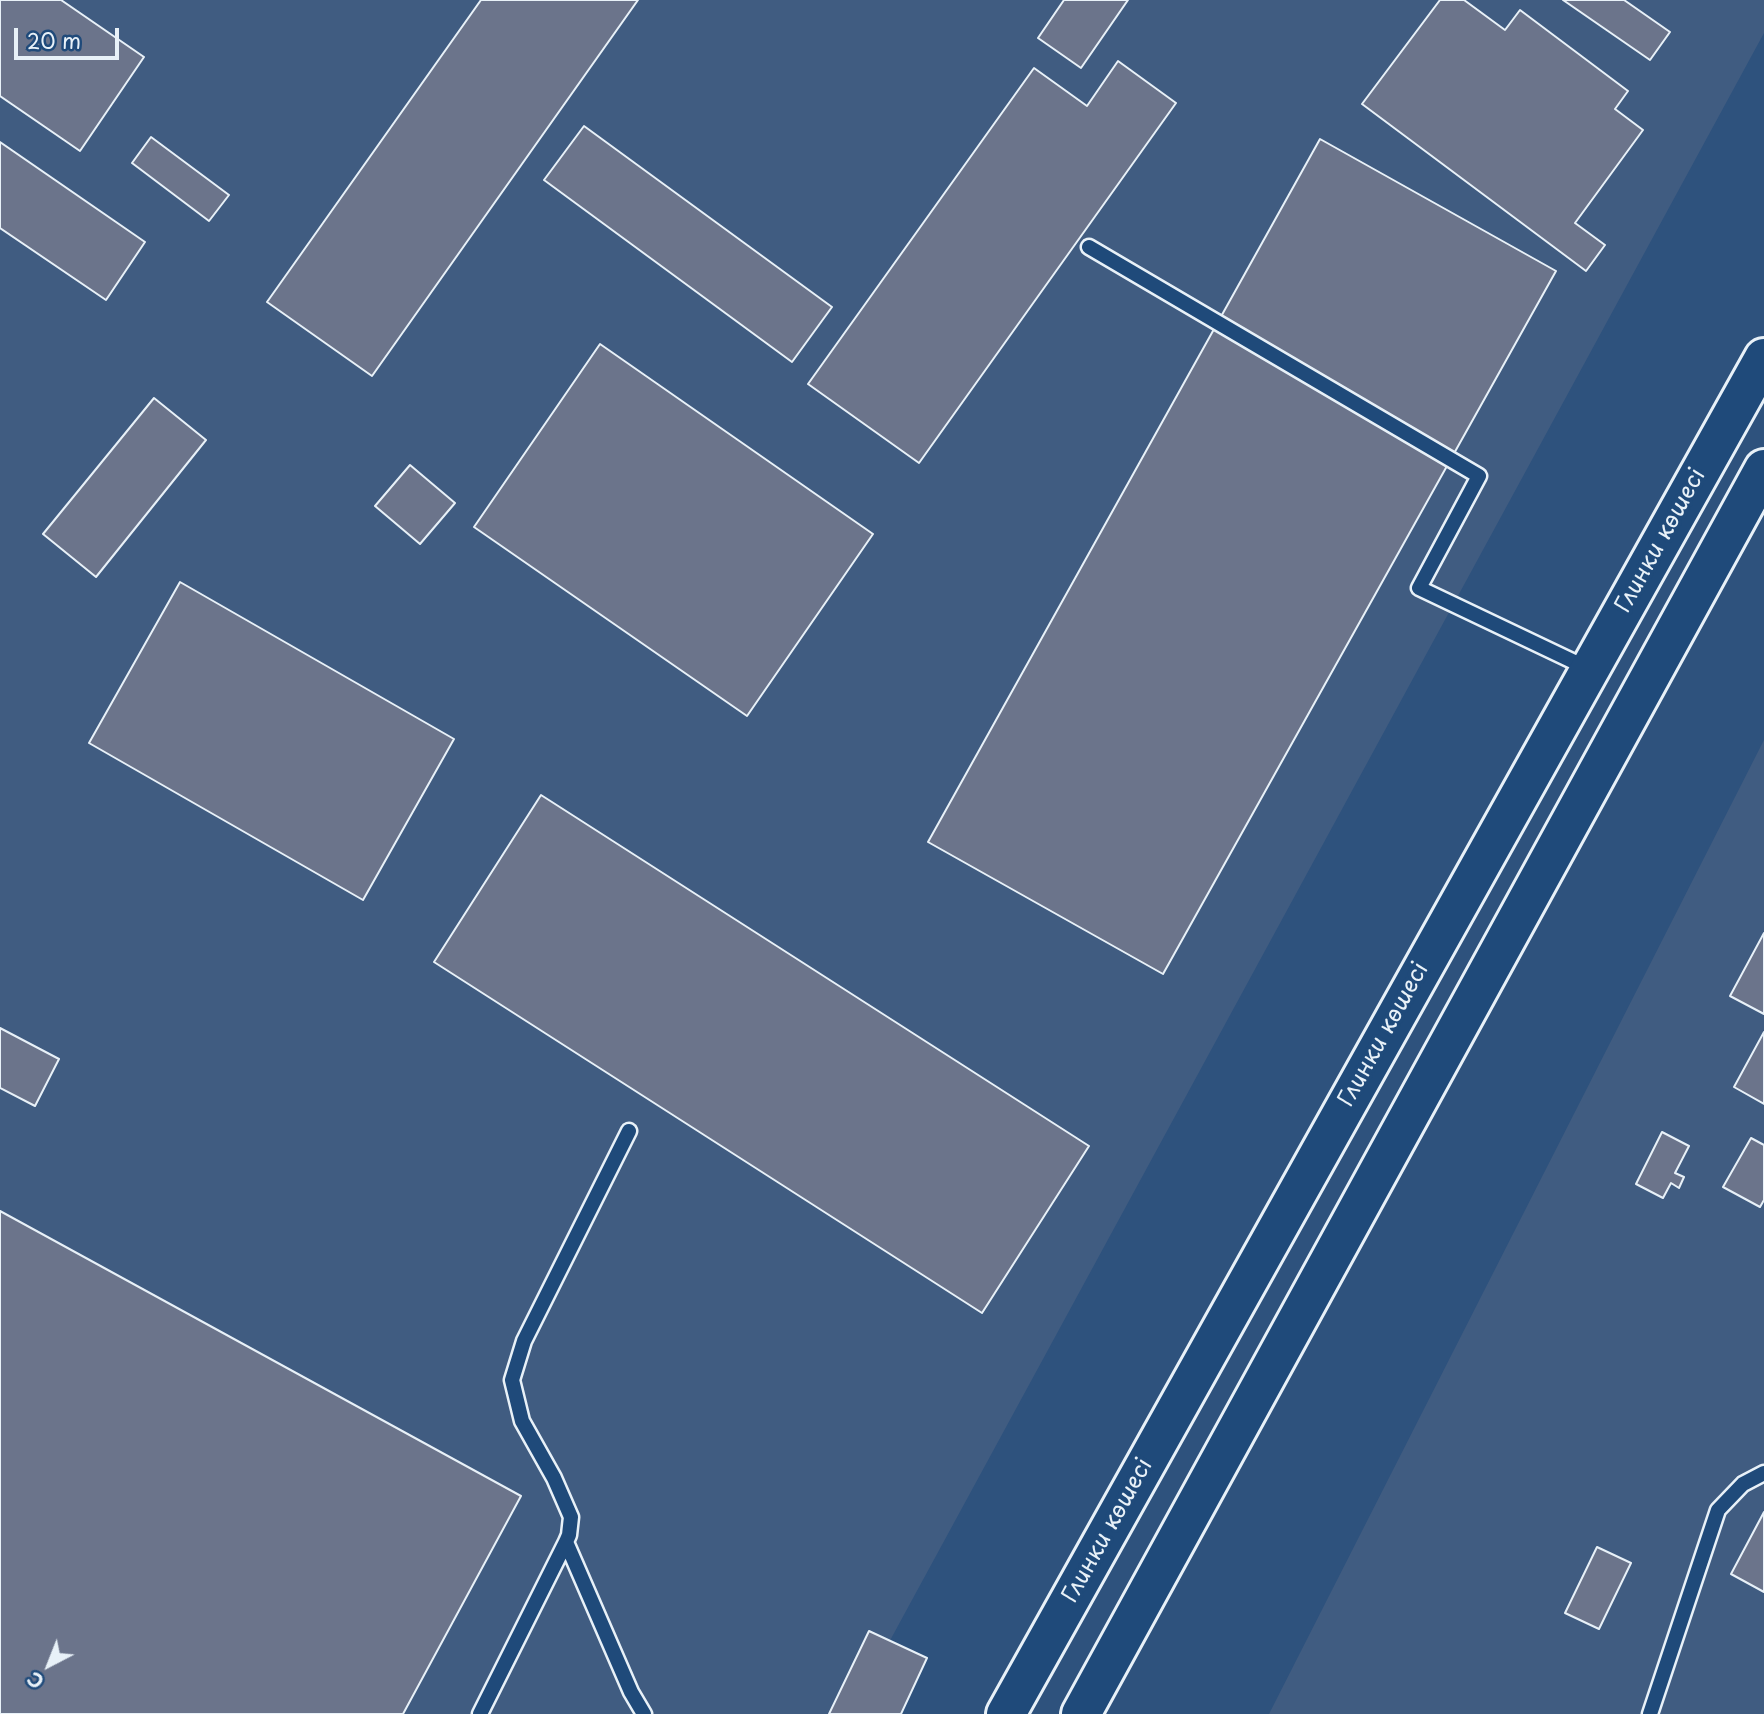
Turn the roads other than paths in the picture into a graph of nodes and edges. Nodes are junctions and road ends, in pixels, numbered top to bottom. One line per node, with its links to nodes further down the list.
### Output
1 (1089, 247): 4 (lane)
2 (1764, 358): 4 (main road, Глинки көшесі)
3 (1764, 469): 11 (main road)
4 (1589, 668): 10 (main road, Глинки көшесі)
5 (629, 1131): 7 (lane)
6 (1764, 1473): 12 (lane)
7 (566, 1542): 8 (lane); 9 (lane)
8 (480, 1714)
9 (644, 1714)
10 (1006, 1714)
11 (1081, 1714)
12 (1650, 1714)

